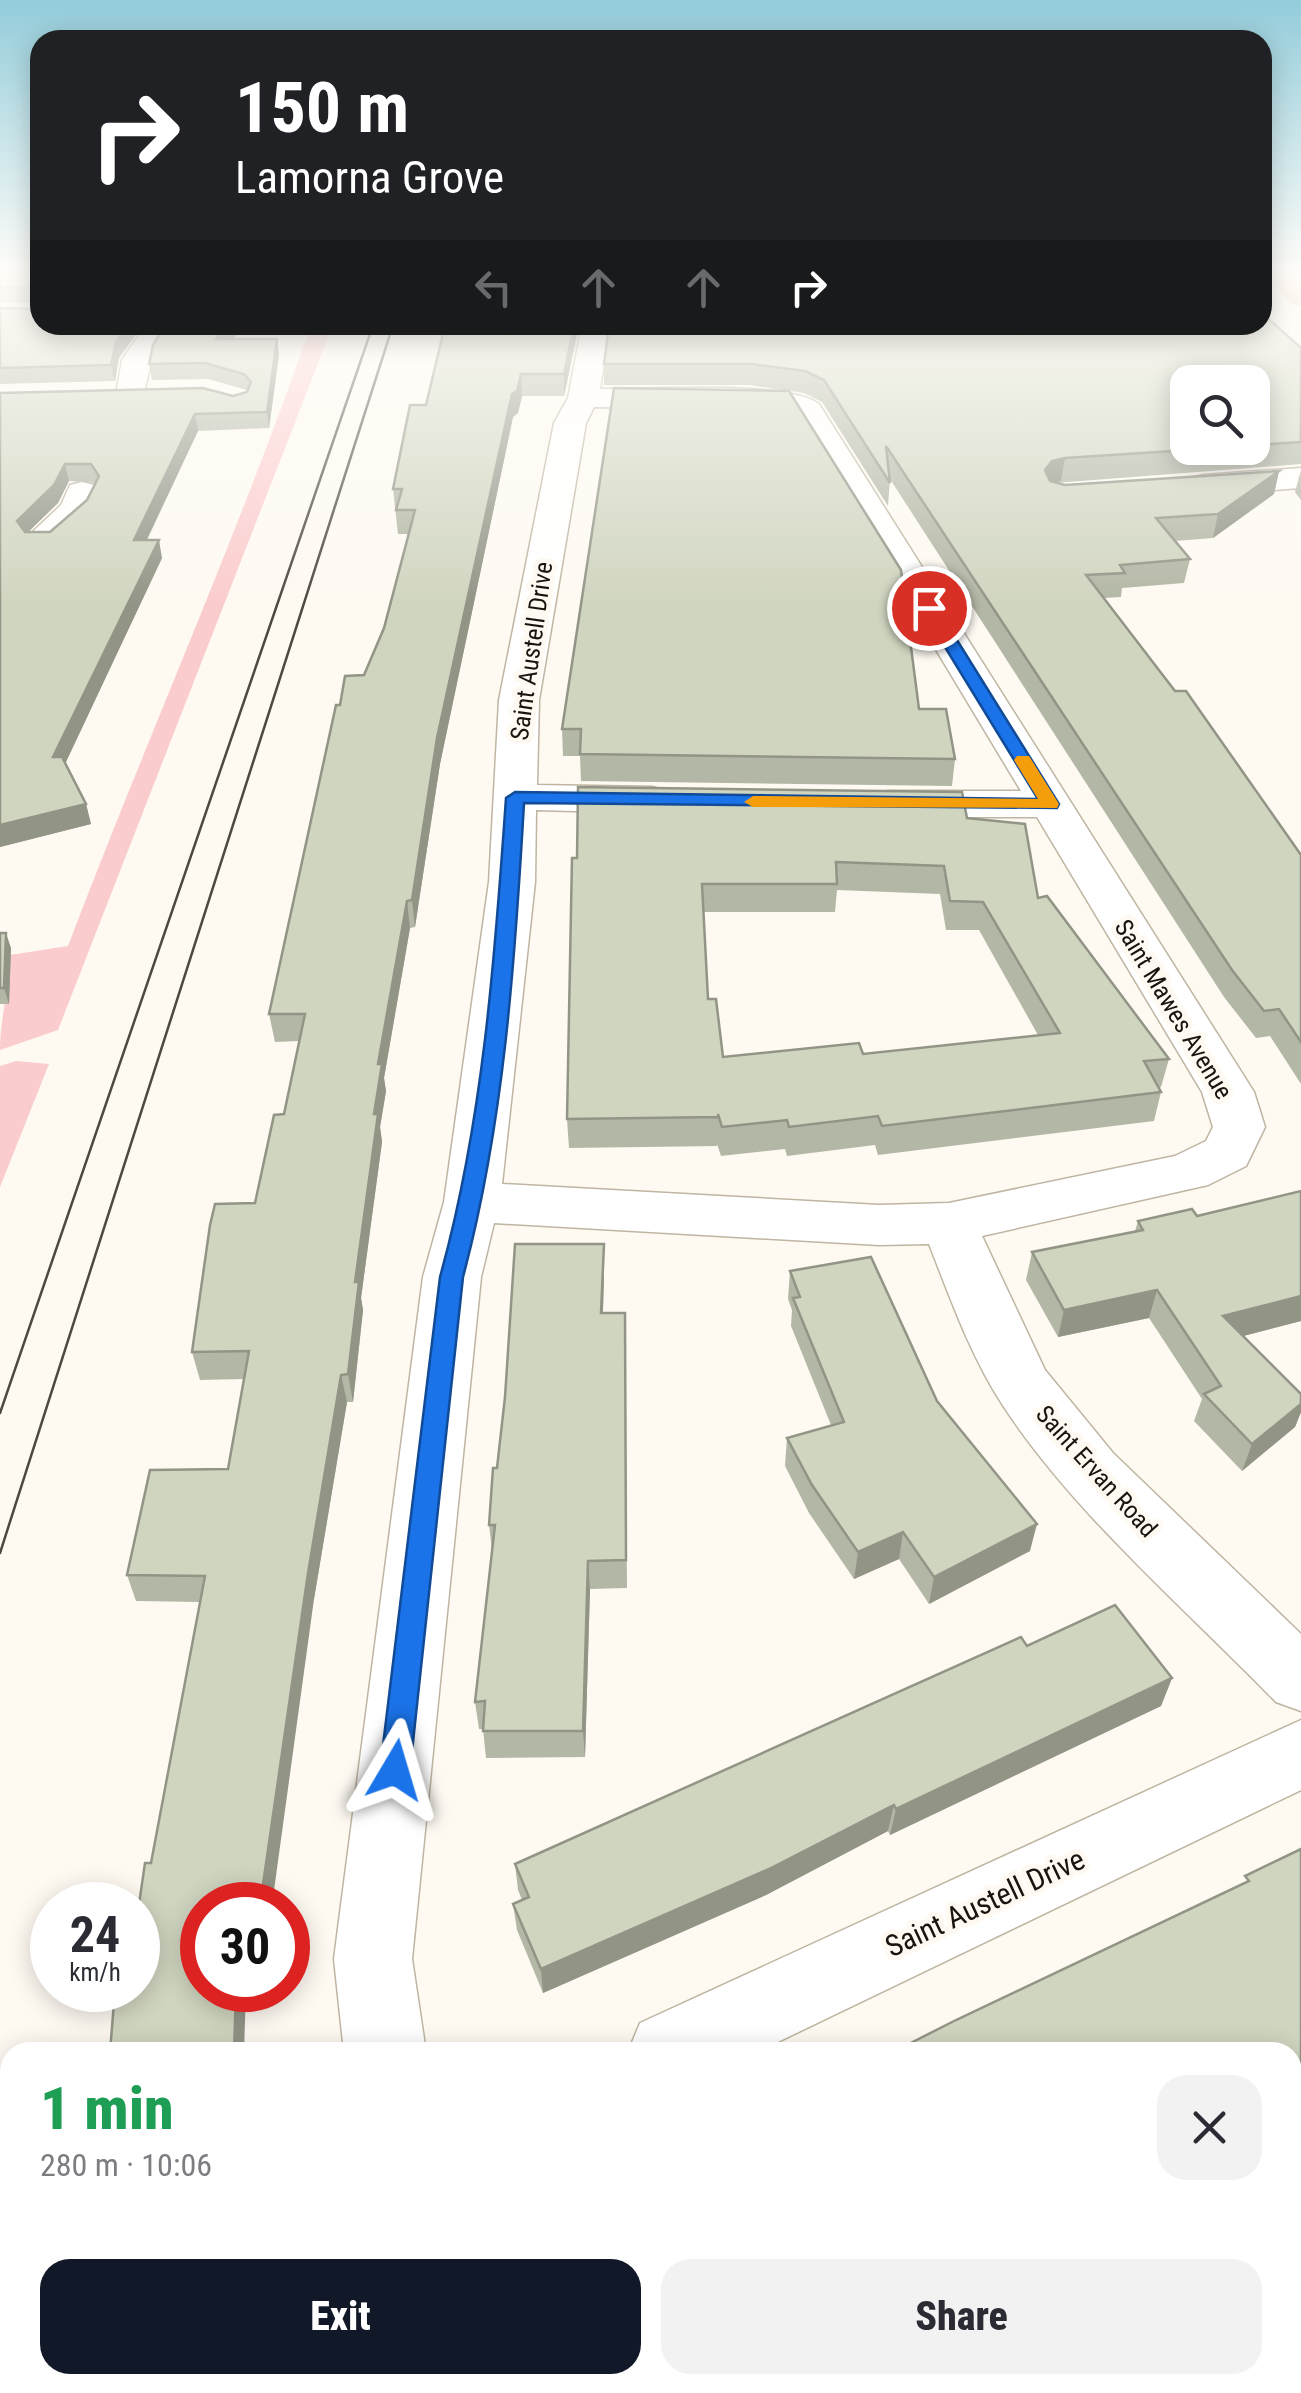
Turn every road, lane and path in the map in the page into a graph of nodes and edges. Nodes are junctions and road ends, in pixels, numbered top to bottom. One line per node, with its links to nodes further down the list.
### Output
1 (133, 382): 4 (street)
2 (586, 382): 6 (street, Saint Austell Drive)
3 (169, 393): 4 (street)
4 (131, 394): 5 (street)
5 (94, 395)
6 (583, 398): 11 (street, Saint Austell Drive); 14 (street, Saint Mawes Avenue)
7 (1301, 478): 8 (street)
8 (1172, 487)
9 (82, 492): 10 (street)
10 (2, 539)
11 (515, 798): 12 (street); 15 (street, Saint Austell Drive)
12 (688, 800)
13 (847, 804): 14 (street)
14 (1050, 804): 16 (street, Saint Mawes Avenue)
15 (472, 1202): 16 (street, Saint Mawes Avenue); 19 (street, Saint Austell Drive)
16 (950, 1223): 17 (street, Saint Ervan Road)
17 (1301, 1680)
18 (1301, 1754): 20 (street, Saint Austell Drive)
19 (384, 2042)
20 (691, 2042)

